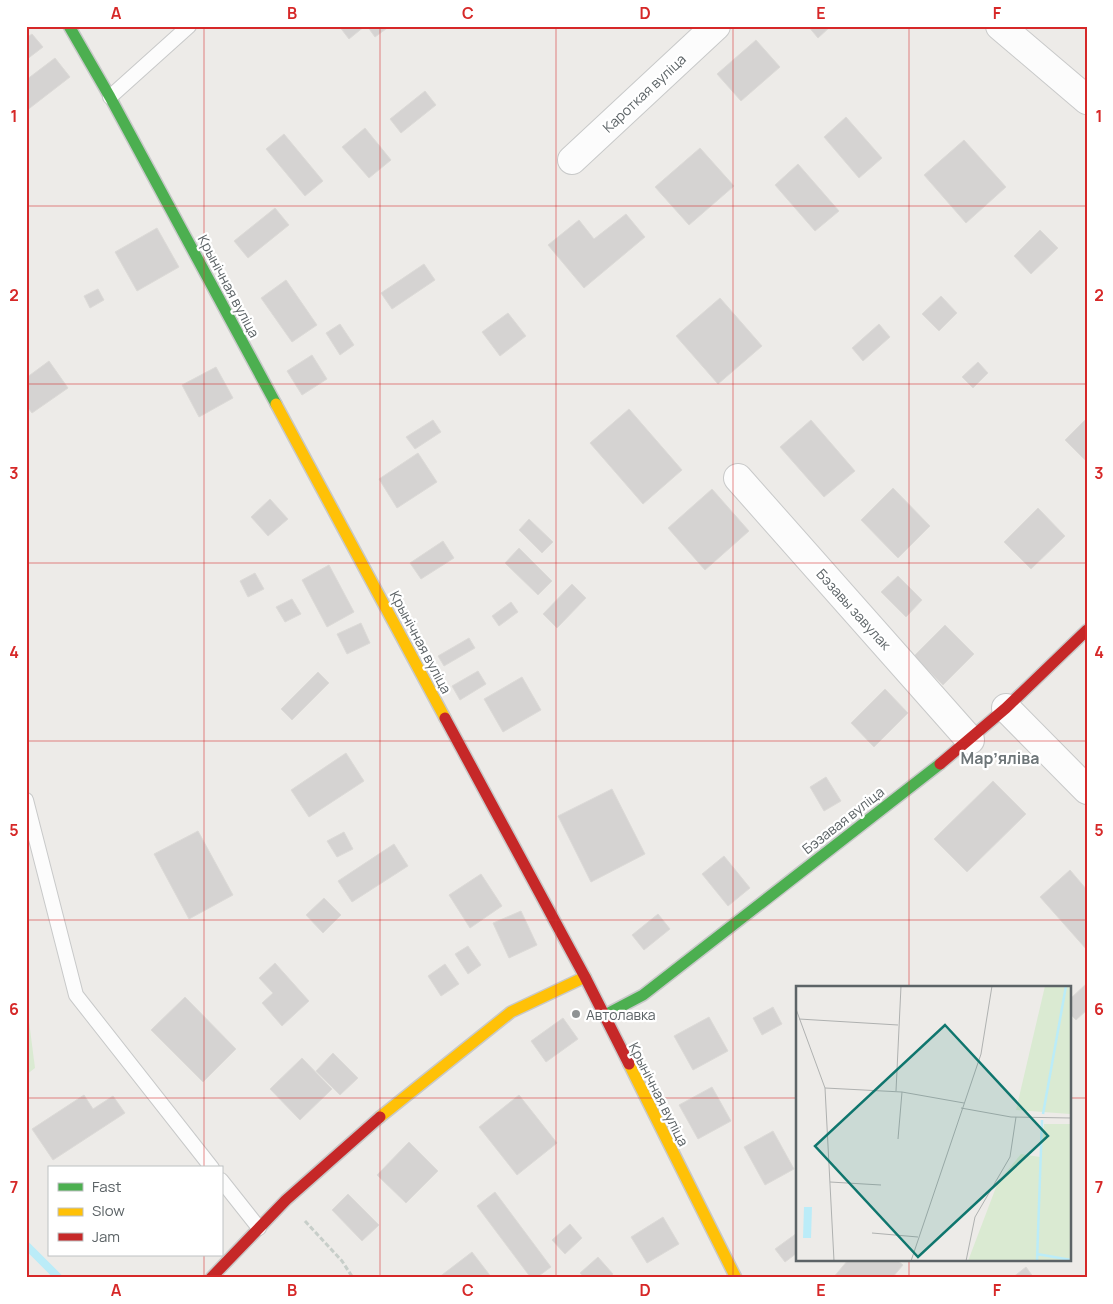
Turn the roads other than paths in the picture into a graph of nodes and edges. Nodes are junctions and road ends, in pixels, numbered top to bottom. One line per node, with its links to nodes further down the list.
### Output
1 (69, 26): 5 (street, Крынічная вуліца)
2 (189, 26): 5 (lane)
3 (716, 26): 7 (street, Кароткая вуліца)
4 (1000, 26): 6 (street)
5 (110, 97): 14 (street, Крынічная вуліца)
6 (1087, 100)
7 (572, 160)
8 (738, 478): 11 (street, Бэзавы завулак)
9 (1087, 630): 10 (street, Бэзавая вуліца)
10 (1006, 708): 11 (street, Бэзавая вуліца); 12 (street)
11 (970, 740): 15 (street, Бэзавая вуліца)
12 (1087, 790)
13 (26, 800): 16 (lane)
14 (585, 977): 15 (street, Крынічная вуліца); 18 (street)
15 (603, 1016): 20 (street, Крынічная вуліца)
16 (210, 1166)
17 (222, 1181): 18 (lane)
18 (259, 1228): 19 (street)
19 (211, 1278)
20 (736, 1278)

